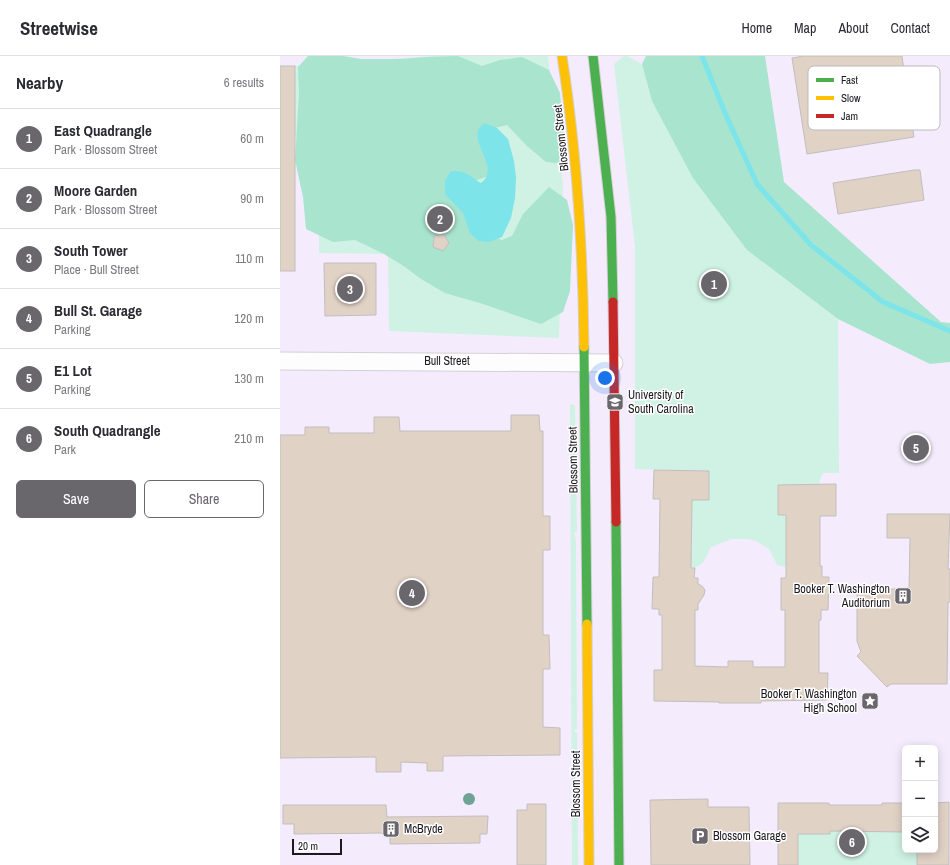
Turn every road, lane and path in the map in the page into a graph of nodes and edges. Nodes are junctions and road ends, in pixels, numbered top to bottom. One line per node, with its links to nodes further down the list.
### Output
1 (562, 56): 4 (main road, Blossom Street)
2 (592, 56): 5 (main road)
3 (280, 361): 4 (street, Bull Street)
4 (584, 362): 5 (street, Bull Street); 6 (main road, Blossom Street)
5 (614, 363): 7 (main road)
6 (589, 865)
7 (619, 865)

